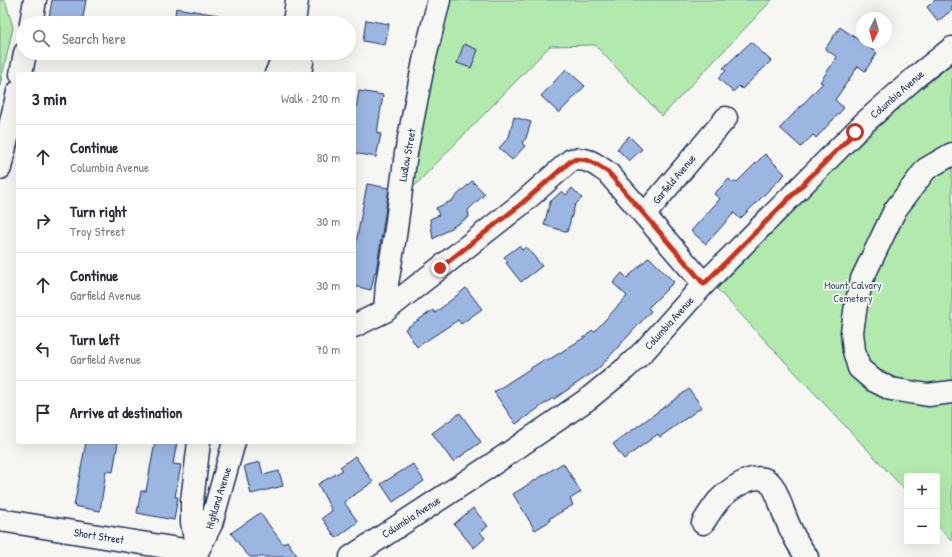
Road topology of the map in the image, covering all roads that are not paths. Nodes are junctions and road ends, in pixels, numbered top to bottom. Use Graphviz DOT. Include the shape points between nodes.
graph roads {
  1 [pos="35,0"];
  2 [pos="297,0"];
  3 [pos="439,0"];
  4 [pos="32,16"];
  5 [pos="295,16"];
  6 [pos="952,48"];
  7 [pos="24,60"];
  8 [pos="282,60"];
  9 [pos="301,60"];
  10 [pos="21,72"];
  11 [pos="277,72"];
  12 [pos="300,72"];
  13 [pos="16,100"];
  14 [pos="726,118"];
  15 [pos="952,154"];
  16 [pos="0,168"];
  17 [pos="645,214"];
  18 [pos="704,284"];
  19 [pos="386,311"];
  20 [pos="356,325"];
  21 [pos="952,392"];
  22 [pos="199,444"];
  23 [pos="233,444"];
  24 [pos="0,520"];
  25 [pos="703,522"];
  26 [pos="197,555"];
  27 [pos="351,557"];
  28 [pos="807,557"];
  1 -- 4 [label="street"];
  2 -- 5 [label="street"];
  3 -- 19 [label="street, Ludlow Street" via="406,153 387,284"];
  6 -- 18 [label="street, Columbia Avenue" via="864,123"];
  7 -- 10 [label="street"];
  8 -- 11 [label="street"];
  9 -- 12 [label="street"];
  13 -- 16 [label="street"];
  14 -- 17 [label="street, Garfield Avenue"];
  15 -- 21 [label="street" via="926,169 895,210 862,279 852,332 859,368 873,380 891,389 928,396"];
  17 -- 18 [label="street"];
  17 -- 19 [label="street, Garfield Avenue" via="599,165 579,158 572,160 520,205"];
  18 -- 27 [label="street, Columbia Avenue" via="645,350 588,399"];
  19 -- 20 [label="street, Garfield Avenue"];
  22 -- 26 [label="street, Highland Avenue" via="192,501"];
  23 -- 26 [label="street, Highland Avenue" via="211,524"];
  24 -- 26 [label="street, Short Street"];
  25 -- 28 [label="street" via="720,499 732,490 744,482 766,479 772,485 790,530"];
}
